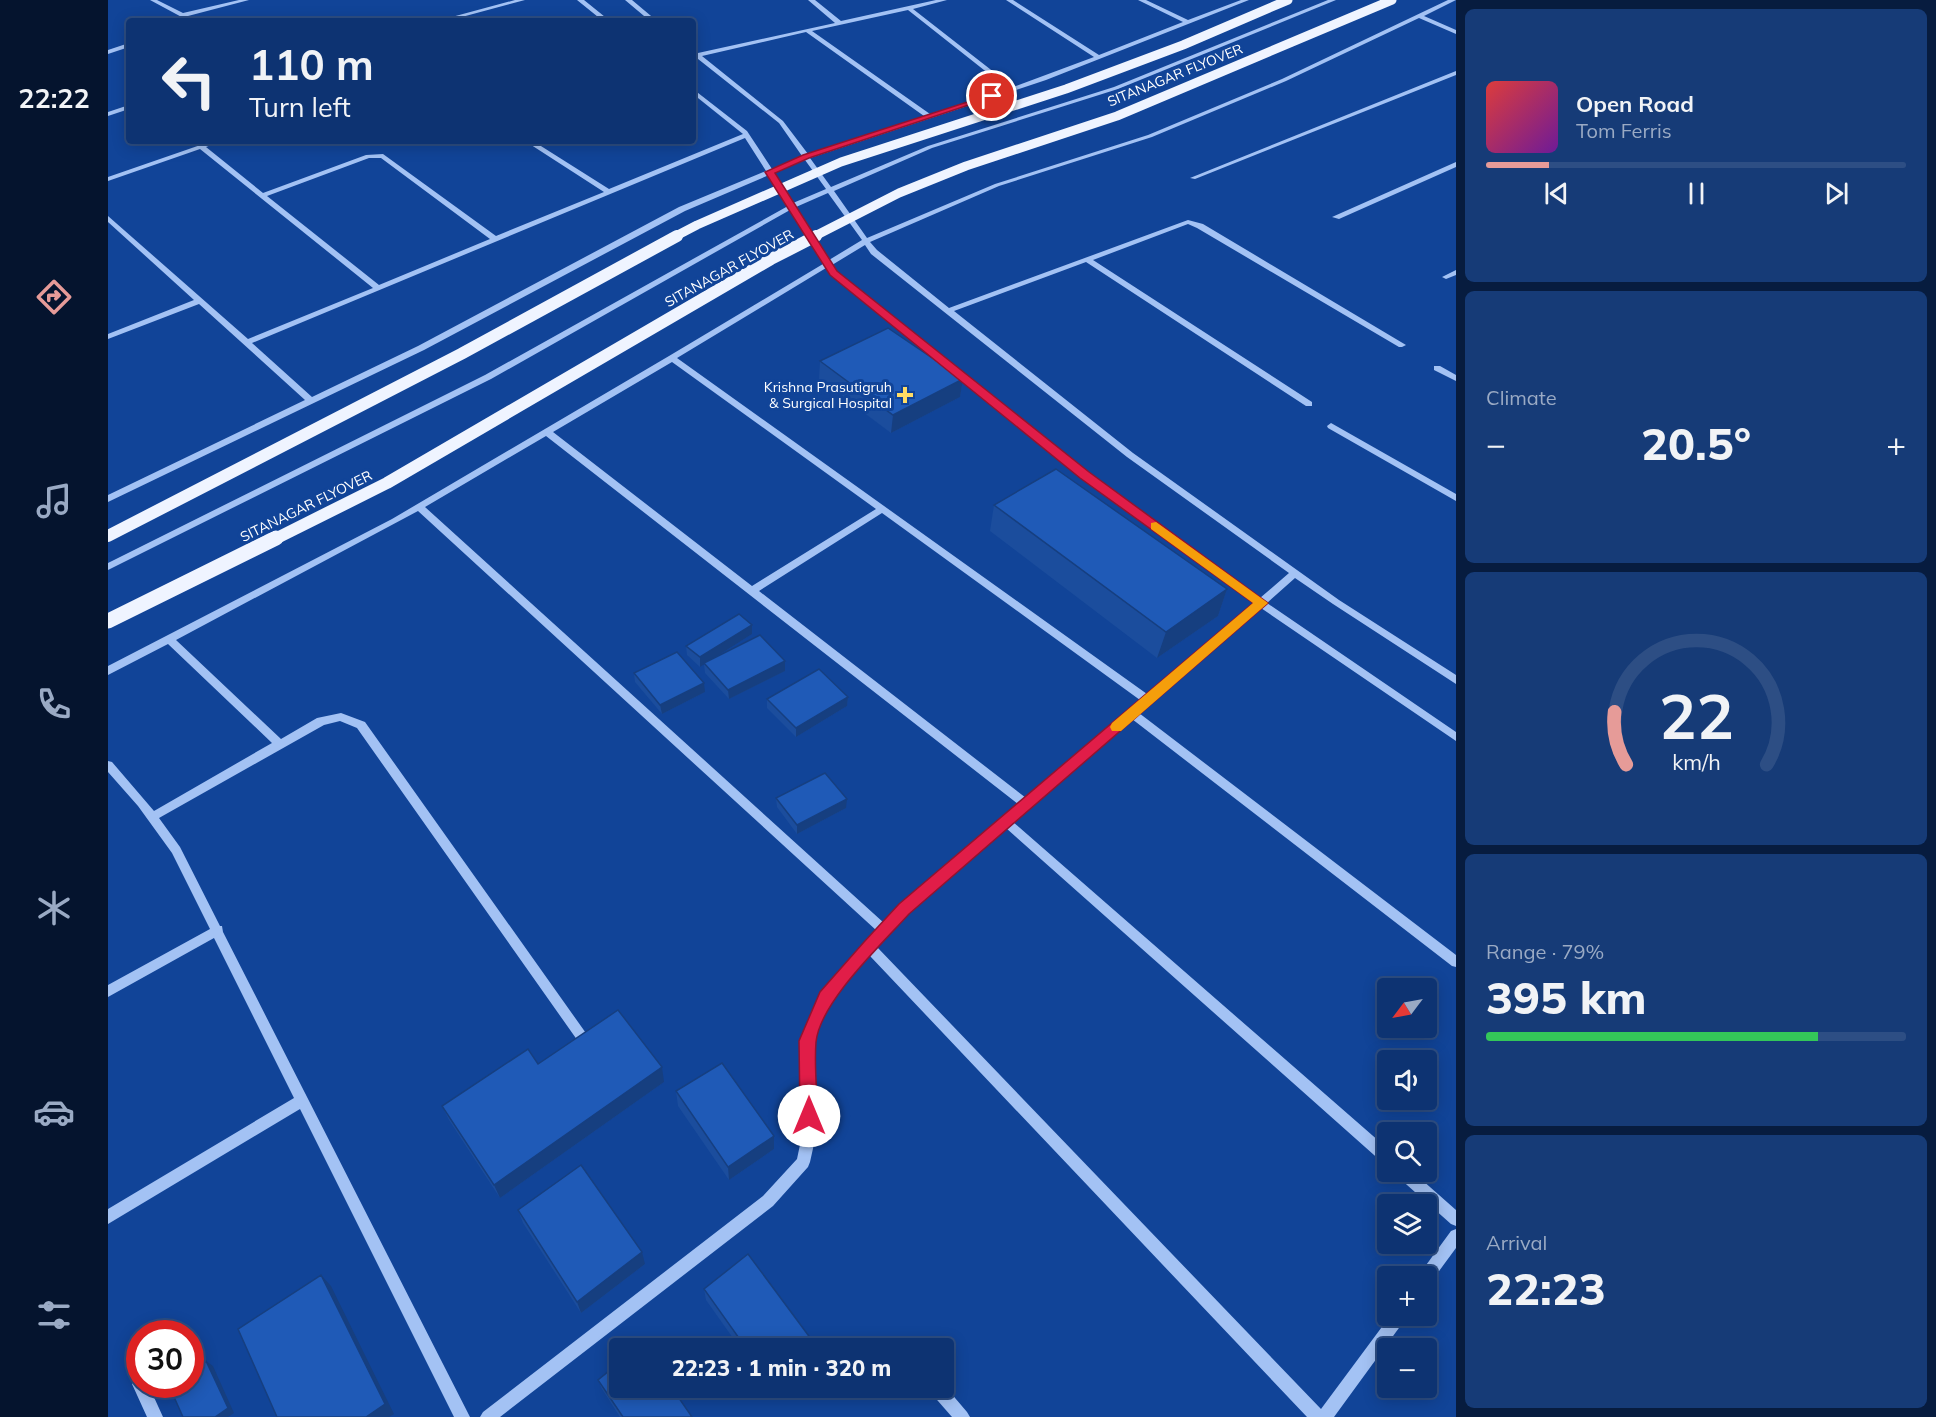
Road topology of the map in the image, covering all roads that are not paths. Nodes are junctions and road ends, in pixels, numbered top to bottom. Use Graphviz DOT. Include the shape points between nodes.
graph roads {
  1 [pos="153,0"];
  2 [pos="246,0"];
  3 [pos="522,0"];
  4 [pos="580,0"];
  5 [pos="628,0"];
  6 [pos="811,0"];
  7 [pos="944,0"];
  8 [pos="1009,0"];
  9 [pos="1142,0"];
  10 [pos="1246,0"];
  11 [pos="1288,0"];
  12 [pos="1334,0"];
  13 [pos="1392,0"];
  14 [pos="1453,0"];
  15 [pos="909,8"];
  16 [pos="183,15"];
  17 [pos="1419,16"];
  18 [pos="188,18"];
  19 [pos="452,18"];
  20 [pos="603,18"];
  21 [pos="650,18"];
  22 [pos="1189,23"];
  23 [pos="839,24"];
  24 [pos="808,30"];
  25 [pos="1456,32"];
  26 [pos="126,46"];
  27 [pos="108,52"];
  28 [pos="696,53"];
  29 [pos="696,54"];
  30 [pos="1099,58"];
  31 [pos="1456,73"];
  32 [pos="1013,90"];
  33 [pos="696,93"];
  34 [pos="126,108"];
  35 [pos="108,114"];
  36 [pos="929,117"];
  37 [pos="746,135"];
  38 [pos="210,144"];
  39 [pos="533,144"];
  40 [pos="201,147"];
  41 [pos="806,157"];
  42 [pos="1456,164"];
  43 [pos="770,172"];
  44 [pos="1193,178"];
  45 [pos="108,179"];
  46 [pos="831,189"];
  47 [pos="609,192"];
  48 [pos="262,196"];
  49 [pos="793,206"];
  50 [pos="1336,217"];
  51 [pos="108,218"];
  52 [pos="495,239"];
  53 [pos="866,241"];
  54 [pos="1086,259"];
  55 [pos="827,263"];
  56 [pos="1456,272"];
  57 [pos="1446,277"];
  58 [pos="378,288"];
  59 [pos="199,301"];
  60 [pos="948,311"];
  61 [pos="108,337"];
  62 [pos="246,343"];
  63 [pos="1402,345"];
  64 [pos="672,358"];
  65 [pos="1437,368"];
  66 [pos="1456,378"];
  67 [pos="311,402"];
  68 [pos="1309,404"];
  69 [pos="1331,426"];
  70 [pos="547,432"];
  71 [pos="1456,498"];
  72 [pos="108,499"];
  73 [pos="419,507"];
  74 [pos="882,509"];
  75 [pos="108,536"];
  76 [pos="108,567"];
  77 [pos="1295,573"];
  78 [pos="752,591"];
  79 [pos="1261,603"];
  80 [pos="108,621"];
  81 [pos="169,639"];
  82 [pos="108,671"];
  83 [pos="1456,680"];
  84 [pos="1148,700"];
  85 [pos="1132,714"];
  86 [pos="1456,737"];
  87 [pos="280,744"];
  88 [pos="108,765"];
  89 [pos="1026,804"];
  90 [pos="152,817"];
  91 [pos="1006,822"];
  92 [pos="218,930"];
  93 [pos="884,930"];
  94 [pos="869,947"];
  95 [pos="1456,962"];
  96 [pos="108,991"];
  97 [pos="584,1040"];
  98 [pos="302,1100"];
  99 [pos="1377,1148"];
  100 [pos="1414,1182"];
  101 [pos="108,1218"];
  102 [pos="1456,1219"];
  103 [pos="1456,1236"];
  104 [pos="1434,1266"];
  105 [pos="1392,1326"];
  106 [pos="146,1398"];
  107 [pos="945,1398"];
  108 [pos="154,1417"];
  109 [pos="462,1417"];
  110 [pos="488,1417"];
  111 [pos="962,1417"];
  112 [pos="1318,1417"];
  113 [pos="1325,1417"];
  1 -- 16 [label="street"];
  2 -- 16 [label="street"];
  3 -- 19 [label="street"];
  4 -- 20 [label="street"];
  5 -- 21 [label="street"];
  6 -- 23 [label="street"];
  7 -- 15 [label="street"];
  8 -- 30 [label="street"];
  9 -- 22 [label="street"];
  10 -- 22 [label="street"];
  11 -- 75 [label="main road, SITANAGAR FLYOVER, bridge" via="1066,89 841,162 707,221 461,354"];
  12 -- 46 [label="street" via="1116,88 930,147"];
  13 -- 80 [label="main road, SITANAGAR FLYOVER, bridge" via="1117,116 966,166 899,193 771,260 387,483"];
  14 -- 17 [label="street"];
  15 -- 23 [label="street"];
  15 -- 32 [label="street"];
  16 -- 18 [label="street"];
  17 -- 25 [label="street"];
  17 -- 53 [label="street" via="1284,80 1150,135 997,185"];
  22 -- 30 [label="street"];
  23 -- 24 [label="street"];
  24 -- 28 [label="street"];
  24 -- 36 [label="street"];
  26 -- 27 [label="street"];
  29 -- 41 [label="street" via="782,122"];
  30 -- 32 [label="street"];
  31 -- 44 [label="street"];
  32 -- 36 [label="street"];
  33 -- 37 [label="street"];
  34 -- 35 [label="street"];
  36 -- 41 [label="street"];
  37 -- 43 [label="street"];
  37 -- 47 [label="street"];
  38 -- 40 [label="street"];
  39 -- 47 [label="street"];
  40 -- 45 [label="street"];
  40 -- 48 [label="street"];
  41 -- 43 [label="street"];
  41 -- 46 [label="street"];
  42 -- 50 [label="street"];
  43 -- 49 [label="street"];
  43 -- 67 [label="street" via="682,209"];
  46 -- 49 [label="street"];
  46 -- 53 [label="street"];
  47 -- 52 [label="street"];
  48 -- 52 [label="street" via="368,156 383,156"];
  48 -- 58 [label="street"];
  49 -- 55 [label="street"];
  49 -- 76 [label="street" via="488,377"];
  51 -- 59 [label="street"];
  52 -- 58 [label="street"];
  53 -- 55 [label="street"];
  53 -- 60 [label="street" via="874,252"];
  54 -- 60 [label="street"];
  54 -- 63 [label="street" via="1180,224 1194,224"];
  54 -- 68 [label="street"];
  55 -- 64 [label="street"];
  55 -- 79 [label="street" via="833,273 1084,475"];
  56 -- 57 [label="street"];
  58 -- 62 [label="street"];
  59 -- 61 [label="street"];
  59 -- 62 [label="street"];
  60 -- 77 [label="street" via="1130,455"];
  62 -- 67 [label="street"];
  64 -- 70 [label="street"];
  64 -- 74 [label="street"];
  65 -- 66 [label="street"];
  67 -- 72 [label="street"];
  69 -- 71 [label="street"];
  70 -- 73 [label="street"];
  70 -- 78 [label="street"];
  73 -- 81 [label="street"];
  73 -- 93 [label="street"];
  74 -- 78 [label="street"];
  74 -- 84 [label="street"];
  77 -- 79 [label="street"];
  77 -- 83 [label="street"];
  78 -- 89 [label="street"];
  79 -- 84 [label="street"];
  79 -- 86 [label="street"];
  81 -- 82 [label="street"];
  81 -- 87 [label="street"];
  84 -- 85 [label="street"];
  85 -- 89 [label="street"];
  85 -- 95 [label="street"];
  87 -- 90 [label="street"];
  87 -- 97 [label="street" via="321,721 341,717 361,725"];
  88 -- 90 [label="street"];
  89 -- 91 [label="street"];
  90 -- 92 [label="street" via="176,850"];
  91 -- 93 [label="street"];
  91 -- 99 [label="street"];
  92 -- 96 [label="street"];
  92 -- 98 [label="street"];
  93 -- 94 [label="street"];
  94 -- 110 [label="street" via="825,997 807,1041 809,1135 803,1162 768,1201"];
  94 -- 112 [label="street"];
  98 -- 101 [label="street"];
  98 -- 109 [label="street"];
  100 -- 102 [label="street"];
  103 -- 104 [label="street"];
  105 -- 113 [label="street"];
  106 -- 108 [label="street"];
  107 -- 111 [label="street"];
}
